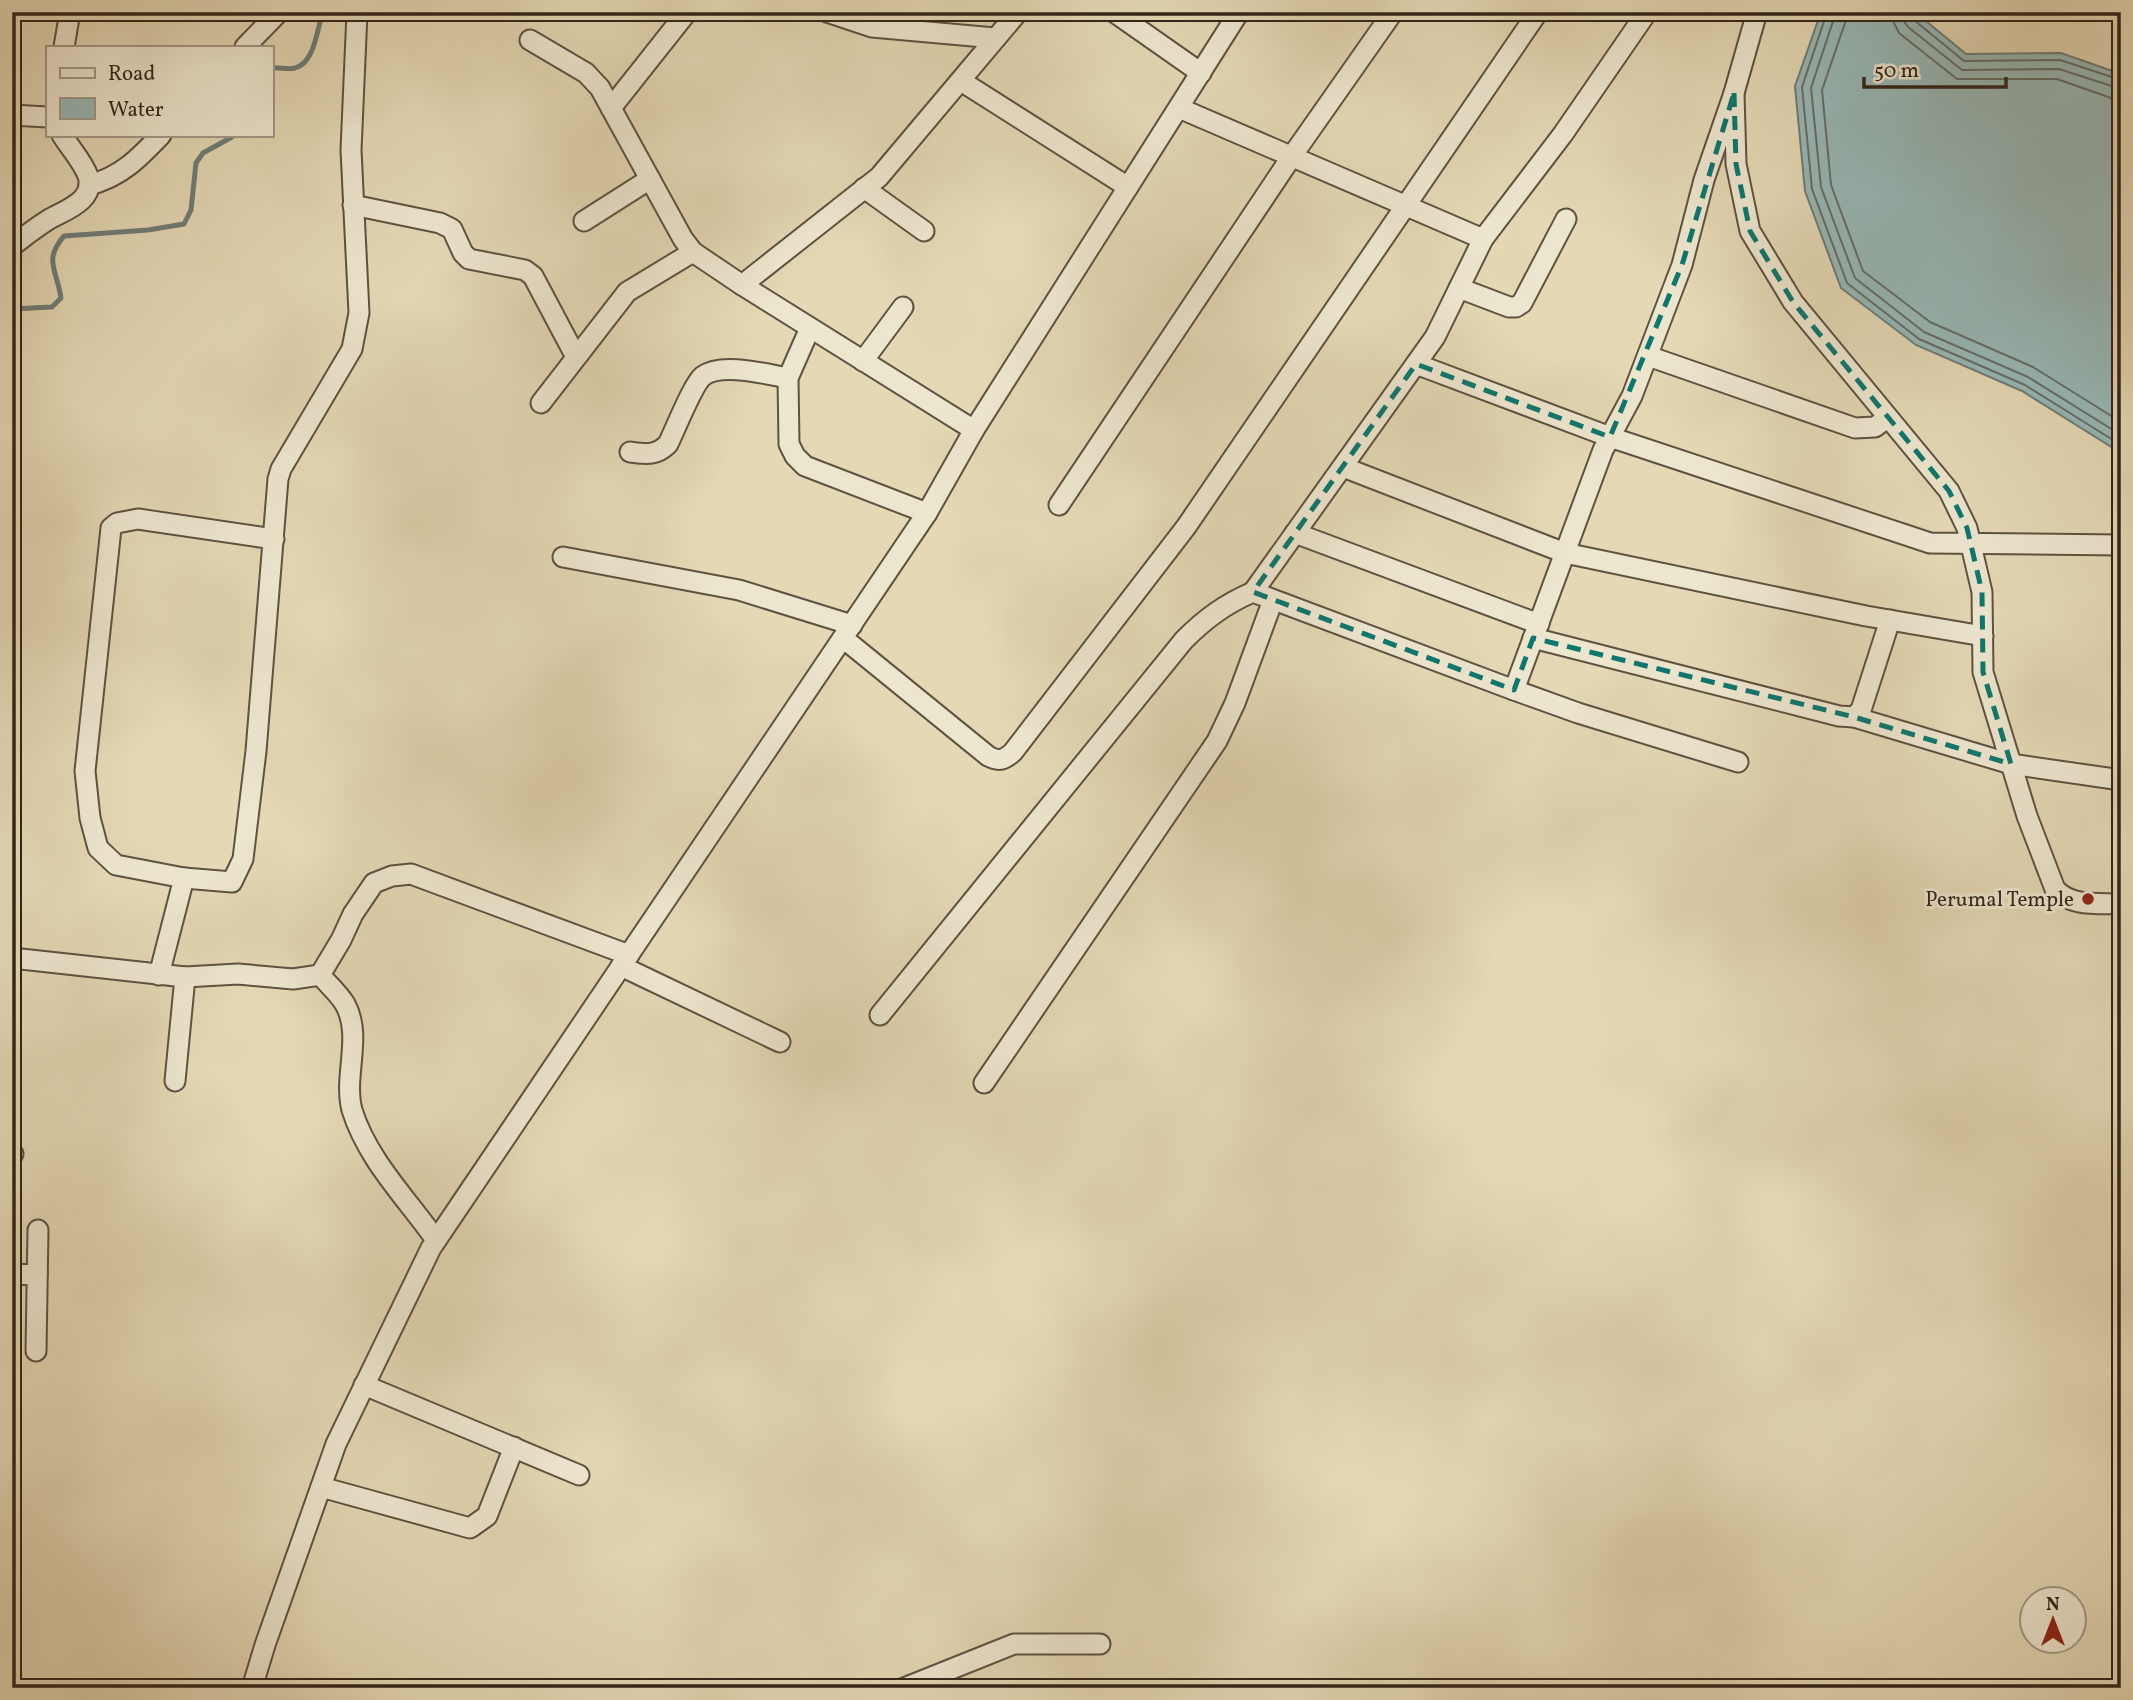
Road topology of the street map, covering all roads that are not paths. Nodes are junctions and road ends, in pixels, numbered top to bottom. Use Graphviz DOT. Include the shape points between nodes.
graph roads {
  1 [pos="70,12"];
  2 [pos="279,12"];
  3 [pos="687,12"];
  4 [pos="827,12"];
  5 [pos="927,12"];
  6 [pos="1018,12"];
  7 [pos="1114,12"];
  8 [pos="1239,12"];
  9 [pos="1393,12"];
  10 [pos="1538,12"];
  11 [pos="1647,12"];
  12 [pos="1757,12"];
  13 [pos="357,13"];
  14 [pos="929,33"];
  15 [pos="995,38"];
  16 [pos="530,40"];
  17 [pos="64,46"];
  18 [pos="247,46"];
  19 [pos="1201,73"];
  20 [pos="961,81"];
  21 [pos="1734,93"];
  22 [pos="611,107"];
  23 [pos="1179,107"];
  24 [pos="12,115"];
  25 [pos="46,117"];
  26 [pos="63,136"];
  27 [pos="160,136"];
  28 [pos="1292,156"];
  29 [pos="650,179"];
  30 [pos="89,185"];
  31 [pos="1128,187"];
  32 [pos="864,188"];
  33 [pos="353,205"];
  34 [pos="1405,205"];
  35 [pos="1566,219"];
  36 [pos="584,220"];
  37 [pos="924,231"];
  38 [pos="1483,239"];
  39 [pos="12,246"];
  40 [pos="693,252"];
  41 [pos="742,285"];
  42 [pos="1459,288"];
  43 [pos="903,307"];
  44 [pos="810,328"];
  45 [pos="1647,356"];
  46 [pos="576,358"];
  47 [pos="863,361"];
  48 [pos="1416,364"];
  49 [pos="788,378"];
  50 [pos="541,403"];
  51 [pos="1887,418"];
  52 [pos="974,430"];
  53 [pos="1610,437"];
  54 [pos="631,452"];
  55 [pos="1343,467"];
  56 [pos="1059,505"];
  57 [pos="927,513"];
  58 [pos="1295,533"];
  59 [pos="275,539"];
  60 [pos="1970,543"];
  61 [pos="2121,545"];
  62 [pos="1565,553"];
  63 [pos="563,557"];
  64 [pos="1253,592"];
  65 [pos="1273,600"];
  66 [pos="1890,620"];
  67 [pos="848,631"];
  68 [pos="1536,631"];
  69 [pos="1983,636"];
  70 [pos="1514,690"];
  71 [pos="1854,717"];
  72 [pos="1738,762"];
  73 [pos="2011,764"];
  74 [pos="2121,780"];
  75 [pos="184,878"];
  76 [pos="2121,904"];
  77 [pos="12,958"];
  78 [pos="625,960"];
  79 [pos="159,975"];
  80 [pos="320,975"];
  81 [pos="185,977"];
  82 [pos="880,1015"];
  83 [pos="780,1042"];
  84 [pos="175,1081"];
  85 [pos="984,1083"];
  86 [pos="38,1230"];
  87 [pos="436,1240"];
  88 [pos="12,1274"];
  89 [pos="37,1275"];
  90 [pos="36,1350"];
  91 [pos="365,1385"];
  92 [pos="514,1447"];
  93 [pos="579,1475"];
  94 [pos="321,1488"];
  95 [pos="1100,1644"];
  96 [pos="252,1688"];
  97 [pos="904,1688"];
  1 -- 17 [label="street"];
  2 -- 18 [label="street"];
  3 -- 22 [label="street"];
  4 -- 14 [label="street" via="872,27"];
  5 -- 14 [label="street"];
  6 -- 15 [label="street"];
  7 -- 19 [label="street"];
  8 -- 19 [label="street"];
  9 -- 28 [label="street"];
  10 -- 34 [label="street"];
  11 -- 38 [label="street"];
  12 -- 21 [label="street"];
  13 -- 33 [label="street"];
  14 -- 15 [label="street"];
  15 -- 20 [label="street"];
  16 -- 22 [label="street" via="586,73"];
  19 -- 23 [label="street"];
  20 -- 31 [label="street"];
  20 -- 32 [label="street"];
  21 -- 45 [label="street" via="1704,180 1682,265"];
  21 -- 51 [label="street" via="1736,164 1751,231 1793,302"];
  22 -- 29 [label="street"];
  23 -- 28 [label="street"];
  23 -- 31 [label="street"];
  24 -- 25 [label="street"];
  26 -- 30 [label="street"];
  27 -- 30 [label="street" via="132,165"];
  28 -- 34 [label="street"];
  28 -- 56 [label="street"];
  29 -- 36 [label="street"];
  29 -- 40 [label="street"];
  30 -- 39 [label="street" via="78,204"];
  31 -- 52 [label="street"];
  32 -- 37 [label="street"];
  32 -- 41 [label="street"];
  33 -- 46 [label="street" via="440,223 452,229 469,258 533,276"];
  33 -- 59 [label="street" via="359,313 356,339 281,469"];
  34 -- 38 [label="street"];
  34 -- 67 [label="street" via="1186,527 1006,759 988,756"];
  35 -- 42 [label="street" via="1516,307"];
  38 -- 42 [label="street"];
  40 -- 41 [label="street"];
  40 -- 46 [label="street" via="627,292"];
  41 -- 44 [label="street"];
  42 -- 48 [label="street" via="1436,337"];
  43 -- 47 [label="street"];
  44 -- 47 [label="street"];
  44 -- 49 [label="street"];
  45 -- 51 [label="street" via="1855,428 1875,427"];
  45 -- 53 [label="street"];
  46 -- 50 [label="street"];
  47 -- 52 [label="street"];
  48 -- 53 [label="street"];
  48 -- 55 [label="street"];
  49 -- 54 [label="street" via="713,370 700,378 668,444 650,454"];
  49 -- 57 [label="street" via="789,443 805,466"];
  51 -- 60 [label="street" via="1949,491"];
  52 -- 57 [label="street"];
  53 -- 60 [label="street" via="1930,543"];
  53 -- 62 [label="street"];
  55 -- 58 [label="street"];
  55 -- 62 [label="street"];
  57 -- 67 [label="street"];
  58 -- 64 [label="street"];
  58 -- 68 [label="street"];
  59 -- 75 [label="street" via="243,859 232,882"];
  59 -- 75 [label="street" via="138,519 111,528 85,771 90,818 98,848 116,865"];
  60 -- 61 [label="street"];
  60 -- 69 [label="street" via="1982,592"];
  62 -- 66 [label="street"];
  62 -- 68 [label="street"];
  63 -- 67 [label="street" via="739,590"];
  64 -- 65 [label="street"];
  64 -- 82 [label="street" via="1205,619 1184,640"];
  65 -- 70 [label="street"];
  65 -- 85 [label="street" via="1217,741"];
  66 -- 69 [label="street"];
  66 -- 71 [label="street" via="1861,710"];
  67 -- 78 [label="street"];
  68 -- 70 [label="street"];
  68 -- 71 [label="street"];
  69 -- 73 [label="street" via="1983,671"];
  70 -- 72 [label="street"];
  71 -- 73 [label="street"];
  73 -- 74 [label="street"];
  73 -- 76 [label="street" via="2055,889 2063,898 2075,901"];
  75 -- 79 [label="street"];
  77 -- 79 [label="street"];
  78 -- 80 [label="street" via="411,874 374,883"];
  78 -- 83 [label="street"];
  78 -- 87 [label="street"];
  79 -- 81 [label="street"];
  80 -- 81 [label="street" via="293,979 238,974"];
  80 -- 87 [label="street" via="345,1004 353,1029 352,1108 366,1141"];
  81 -- 84 [label="street"];
  86 -- 89 [label="street"];
  87 -- 91 [label="street"];
  88 -- 89 [label="street"];
  89 -- 90 [label="street"];
  91 -- 92 [label="street"];
  91 -- 94 [label="street"];
  92 -- 93 [label="street"];
  92 -- 94 [label="street" via="487,1516 470,1528"];
  94 -- 96 [label="street"];
  95 -- 97 [label="street" via="1014,1644"];
}
